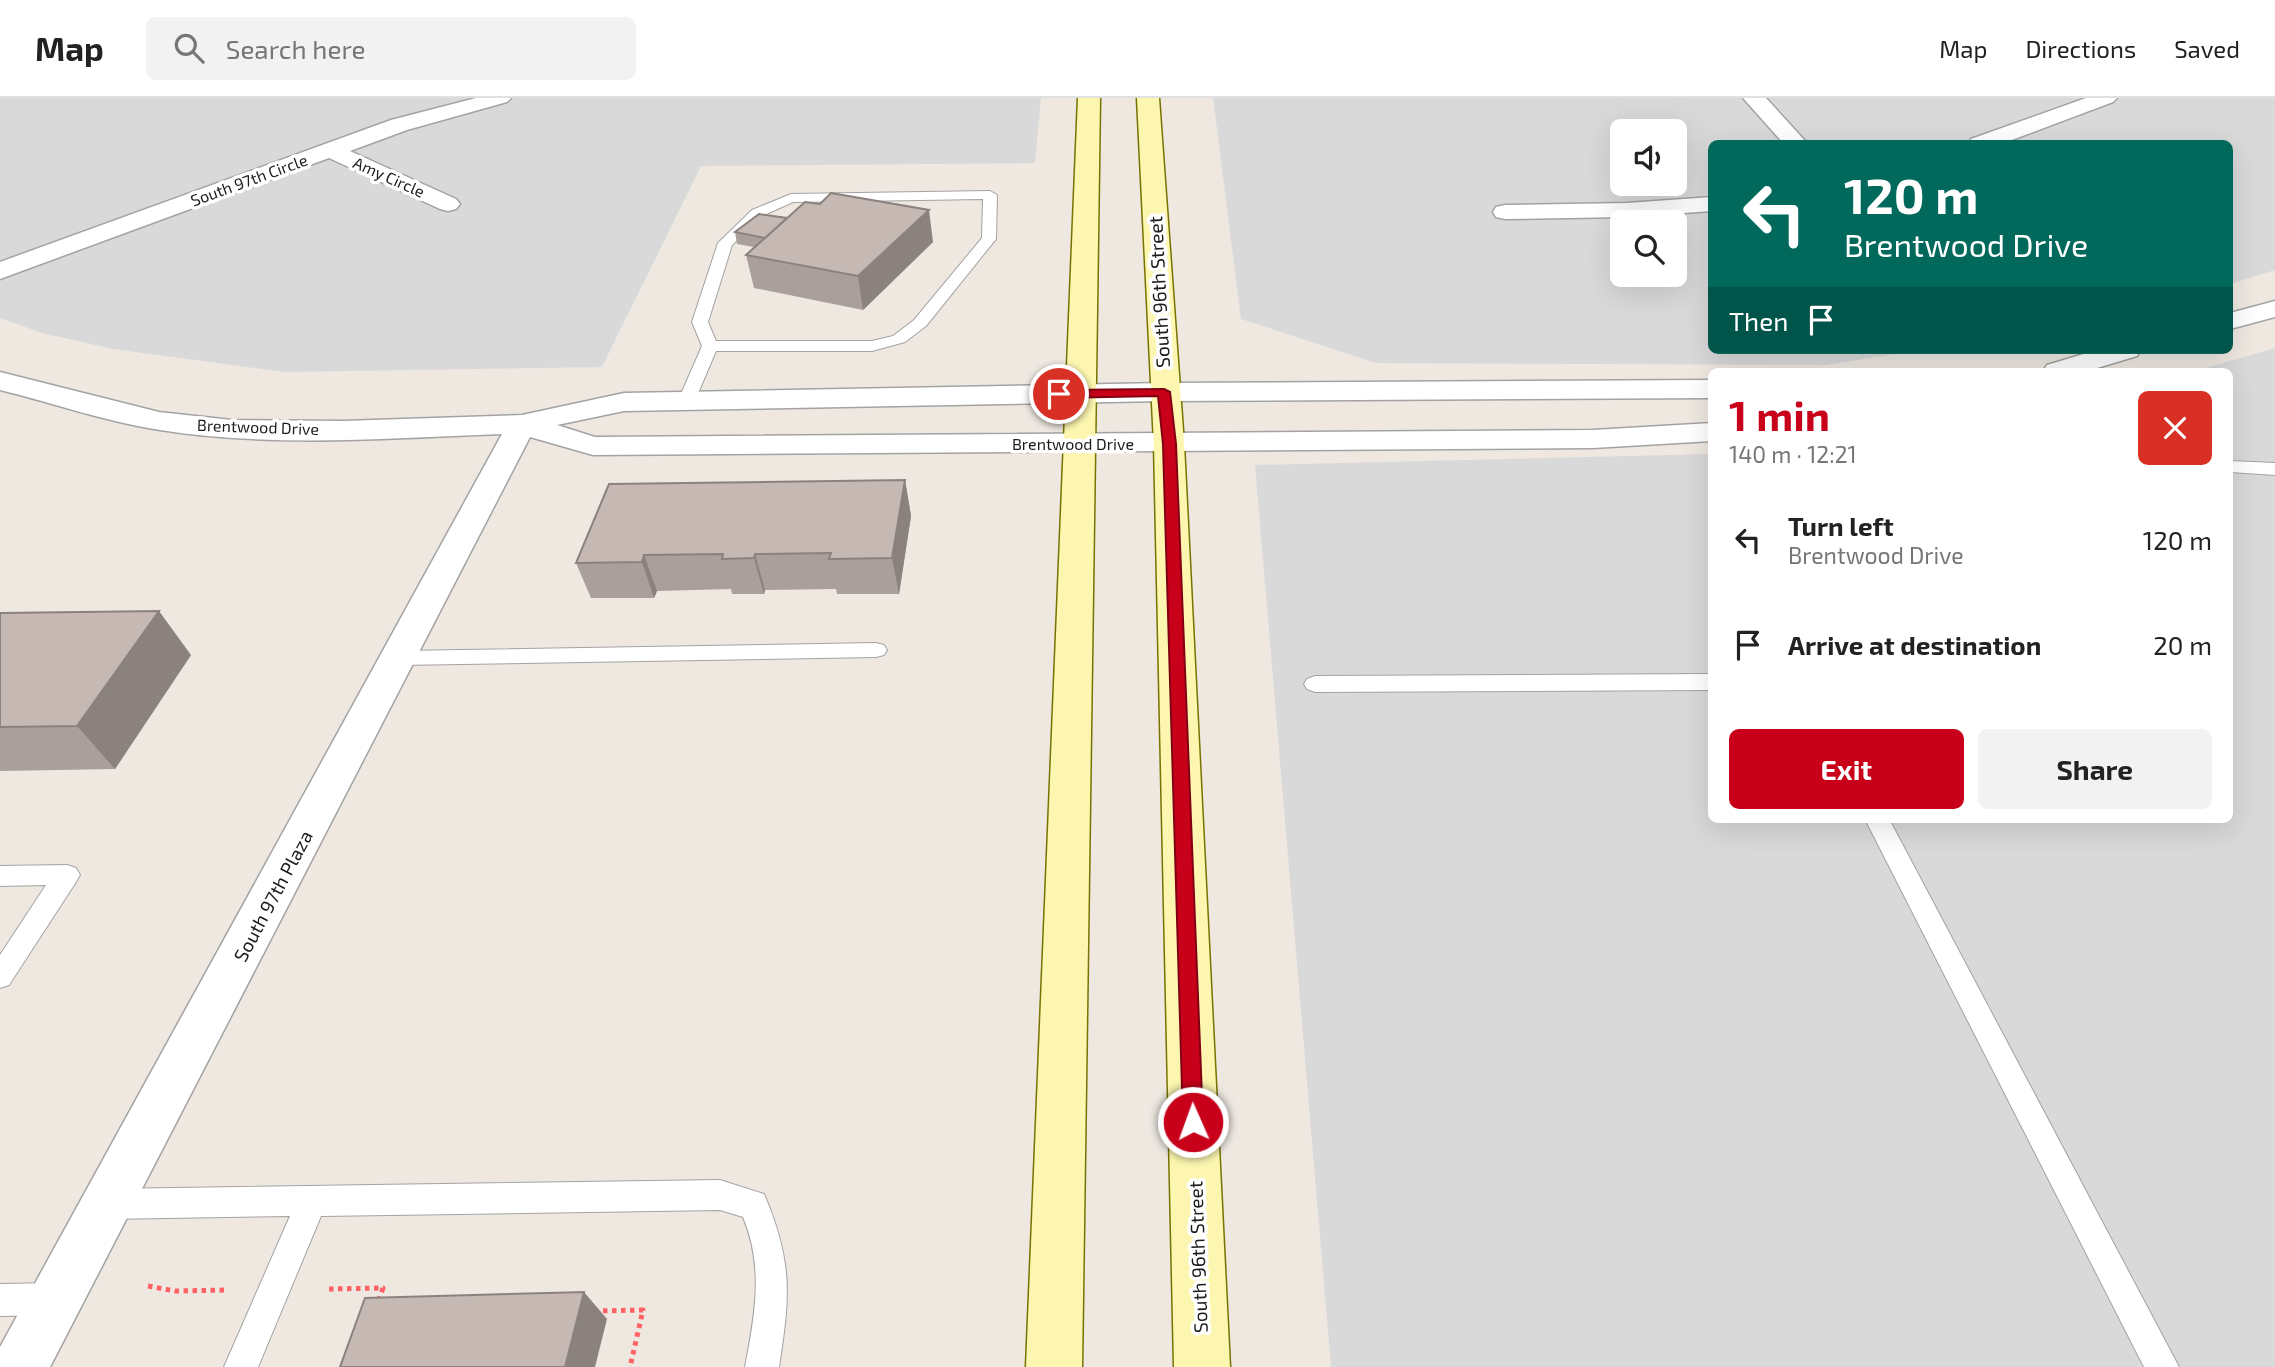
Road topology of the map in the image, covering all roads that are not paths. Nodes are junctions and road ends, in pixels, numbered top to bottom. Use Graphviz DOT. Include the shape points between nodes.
graph roads {
  1 [pos="500,98"];
  2 [pos="1089,98"];
  3 [pos="1148,98"];
  4 [pos="1755,98"];
  5 [pos="2105,98"];
  6 [pos="1793,140"];
  7 [pos="1990,140"];
  8 [pos="330,150"];
  9 [pos="448,204"];
  10 [pos="1708,204"];
  11 [pos="1506,212"];
  12 [pos="0,271"];
  13 [pos="2275,309"];
  14 [pos="2233,320"];
  15 [pos="710,346"];
  16 [pos="2114,354"];
  17 [pos="2067,368"];
  18 [pos="0,381"];
  19 [pos="1708,389"];
  20 [pos="1164,392"];
  21 [pos="1082,394"];
  22 [pos="687,401"];
  23 [pos="522,424"];
  24 [pos="1708,432"];
  25 [pos="1081,444"];
  26 [pos="1169,444"];
  27 [pos="2233,467"];
  28 [pos="2275,469"];
  29 [pos="876,650"];
  30 [pos="399,658"];
  31 [pos="1708,682"];
  32 [pos="1315,684"];
  33 [pos="1879,823"];
  34 [pos="0,876"];
  35 [pos="0,977"];
  36 [pos="312,1202"];
  37 [pos="107,1204"];
  38 [pos="57,1299"];
  39 [pos="0,1300"];
  40 [pos="20,1367"];
  41 [pos="241,1367"];
  42 [pos="762,1367"];
  43 [pos="1054,1367"];
  44 [pos="1202,1367"];
  45 [pos="2162,1367"];
  1 -- 8 [label="street, South 97th Circle" via="399,125"];
  2 -- 21 [label="main road"];
  3 -- 20 [label="main road, South 96th Street"];
  4 -- 6 [label="street"];
  5 -- 7 [label="street"];
  8 -- 9 [label="street, Amy Circle"];
  8 -- 12 [label="street, South 97th Circle"];
  10 -- 11 [label="street"];
  13 -- 14 [label="street"];
  15 -- 15 [label="lane" via="872,346 899,339 920,323 989,239 990,195 791,198 757,213 725,243 700,323"];
  15 -- 22 [label="lane"];
  16 -- 17 [label="street"];
  18 -- 23 [label="street, Brentwood Drive" via="159,421 232,429"];
  19 -- 20 [label="street, Brentwood Drive"];
  20 -- 21 [label="street, Brentwood Drive"];
  20 -- 26 [label="main road, South 96th Street"];
  21 -- 22 [label="street, Brentwood Drive"];
  21 -- 25 [label="main road"];
  22 -- 23 [label="street, Brentwood Drive" via="624,402"];
  23 -- 25 [label="street, Brentwood Drive" via="593,446"];
  23 -- 30 [label="street, South 97th Plaza"];
  24 -- 26 [label="street, Brentwood Drive" via="1593,439"];
  25 -- 26 [label="street, Brentwood Drive"];
  25 -- 43 [label="main road"];
  26 -- 44 [label="main road, South 96th Street"];
  27 -- 28 [label="lane"];
  29 -- 30 [label="lane"];
  30 -- 37 [label="street, South 97th Plaza"];
  31 -- 32 [label="lane"];
  33 -- 45 [label="lane"];
  34 -- 35 [label="lane" via="67,875"];
  36 -- 37 [label="lane"];
  36 -- 41 [label="lane"];
  36 -- 42 [label="lane" via="720,1195 753,1205 771,1252 775,1290"];
  37 -- 38 [label="street, South 97th Plaza"];
  38 -- 39 [label="lane"];
  38 -- 40 [label="street, South 97th Plaza"];
}
